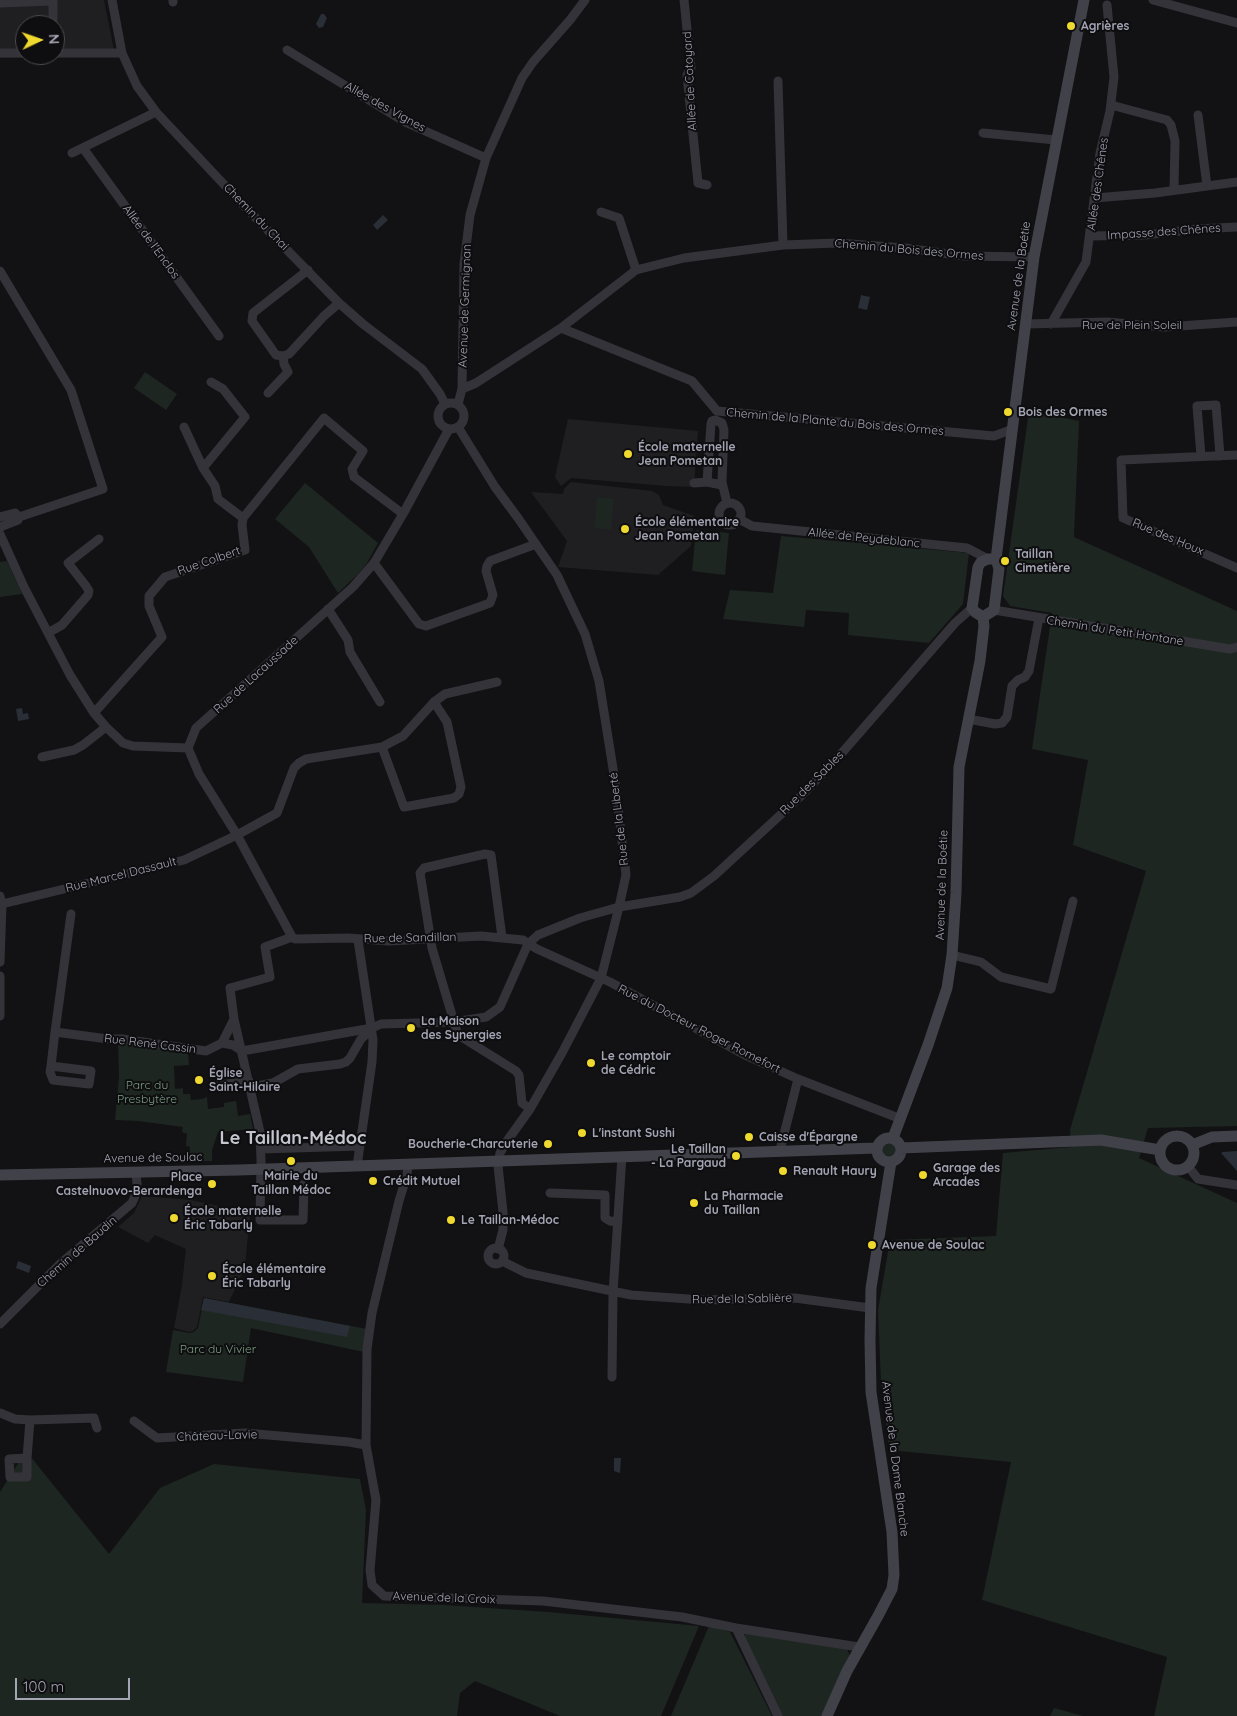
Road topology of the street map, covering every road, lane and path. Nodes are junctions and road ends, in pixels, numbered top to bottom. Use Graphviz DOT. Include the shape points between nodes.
graph roads {
  1 [pos="112,0"];
  2 [pos="585,0"];
  3 [pos="684,0"];
  4 [pos="1084,0"];
  5 [pos="1153,0"];
  6 [pos="53,1"];
  7 [pos="0,2"];
  8 [pos="1107,5"];
  9 [pos="54,15"];
  10 [pos="1237,23"];
  11 [pos="287,50"];
  12 [pos="15,52"];
  13 [pos="65,52"];
  14 [pos="0,53"];
  15 [pos="122,53"];
  16 [pos="778,81"];
  17 [pos="1111,106"];
  18 [pos="156,112"];
  19 [pos="1198,115"];
  20 [pos="983,133"];
  21 [pos="1056,140"];
  22 [pos="83,148"];
  23 [pos="72,152"];
  24 [pos="486,158"];
  25 [pos="1237,182"];
  26 [pos="707,185"];
  27 [pos="1207,186"];
  28 [pos="1174,190"];
  29 [pos="1094,198"];
  30 [pos="601,212"];
  31 [pos="1237,227"];
  32 [pos="1090,236"];
  33 [pos="783,245"];
  34 [pos="1034,257"];
  35 [pos="308,270"];
  36 [pos="636,270"];
  37 [pos="0,271"];
  38 [pos="339,303"];
  39 [pos="1237,322"];
  40 [pos="1026,324"];
  41 [pos="1051,324"];
  42 [pos="561,328"];
  43 [pos="219,336"];
  44 [pos="284,356"];
  45 [pos="211,382"];
  46 [pos="462,389"];
  47 [pos="268,392"];
  48 [pos="445,404"];
  49 [pos="458,404"];
  50 [pos="184,427"];
  51 [pos="454,428"];
  52 [pos="1013,429"];
  53 [pos="1237,455"];
  54 [pos="1201,456"];
  55 [pos="1220,456"];
  56 [pos="203,468"];
  57 [pos="708,482"];
  58 [pos="694,483"];
  59 [pos="722,485"];
  60 [pos="727,503"];
  61 [pos="403,514"];
  62 [pos="19,516"];
  63 [pos="0,517"];
  64 [pos="243,518"];
  65 [pos="739,519"];
  66 [pos="0,527"];
  67 [pos="0,534"];
  68 [pos="99,539"];
  69 [pos="536,544"];
  70 [pos="992,559"];
  71 [pos="374,563"];
  72 [pos="1237,568"];
  73 [pos="972,608"];
  74 [pos="328,609"];
  75 [pos="994,610"];
  76 [pos="1038,618"];
  77 [pos="984,622"];
  78 [pos="48,633"];
  79 [pos="1237,647"];
  80 [pos="496,682"];
  81 [pos="380,702"];
  82 [pos="434,702"];
  83 [pos="94,713"];
  84 [pos="968,719"];
  85 [pos="106,727"];
  86 [pos="382,747"];
  87 [pos="188,748"];
  88 [pos="42,757"];
  89 [pos="237,835"];
  90 [pos="1,900"];
  91 [pos="1073,901"];
  92 [pos="619,907"];
  93 [pos="71,914"];
  94 [pos="292,936"];
  95 [pos="502,937"];
  96 [pos="430,939"];
  97 [pos="358,940"];
  98 [pos="528,944"];
  99 [pos="952,954"];
  100 [pos="0,962"];
  101 [pos="0,976"];
  102 [pos="601,978"];
  103 [pos="0,1016"];
  104 [pos="234,1019"];
  105 [pos="454,1022"];
  106 [pos="372,1028"];
  107 [pos="55,1032"];
  108 [pos="222,1043"];
  109 [pos="242,1051"];
  110 [pos="51,1066"];
  111 [pos="798,1079"];
  112 [pos="250,1084"];
  113 [pos="212,1086"];
  114 [pos="530,1109"];
  115 [pos="901,1119"];
  116 [pos="1237,1136"];
  117 [pos="893,1138"];
  118 [pos="1192,1145"];
  119 [pos="360,1146"];
  120 [pos="877,1148"];
  121 [pos="901,1148"];
  122 [pos="261,1149"];
  123 [pos="780,1150"];
  124 [pos="1160,1150"];
  125 [pos="622,1156"];
  126 [pos="499,1160"];
  127 [pos="891,1162"];
  128 [pos="408,1164"];
  129 [pos="357,1166"];
  130 [pos="1188,1166"];
  131 [pos="261,1169"];
  132 [pos="136,1173"];
  133 [pos="0,1175"];
  134 [pos="304,1184"];
  135 [pos="1237,1185"];
  136 [pos="550,1193"];
  137 [pos="618,1222"];
  138 [pos="502,1262"];
  139 [pos="613,1293"];
  140 [pos="870,1308"];
  141 [pos="0,1324"];
  142 [pos="612,1377"];
  143 [pos="0,1413"];
  144 [pos="30,1420"];
  145 [pos="134,1421"];
  146 [pos="97,1428"];
  147 [pos="366,1445"];
  148 [pos="27,1458"];
  149 [pos="736,1628"];
  150 [pos="859,1646"];
  151 [pos="778,1716"];
  152 [pos="827,1716"];
  1 -- 15 [label="street, Chemin du Chai"];
  2 -- 24 [label="street, Avenue de Germignan" via="522,78"];
  3 -- 26 [label="street, Allée de Cotoyard" via="691,68 687,75 698,183"];
  4 -- 21 [label="main road, Avenue de la Boétie"];
  5 -- 10 [label="street"];
  6 -- 7 [label="street"];
  6 -- 9 [label="street"];
  8 -- 17 [label="street, Allée des Chênes" via="1114,77"];
  11 -- 24 [label="street, Allée des Vignes" via="405,122"];
  12 -- 14 [label="street"];
  13 -- 15 [label="street"];
  15 -- 18 [label="street, Chemin du Chai" via="137,86"];
  16 -- 33 [label="street"];
  17 -- 28 [label="street" via="1167,120 1171,124 1175,142"];
  17 -- 29 [label="street, Allée des Chênes"];
  18 -- 22 [label="street"];
  18 -- 35 [label="street, Chemin du Chai"];
  19 -- 27 [label="street"];
  20 -- 21 [label="street"];
  21 -- 34 [label="main road, Avenue de la Boétie"];
  22 -- 23 [label="street"];
  22 -- 43 [label="street, Allée de l'Enclos"];
  24 -- 46 [label="street, Avenue de Germignan" via="470,215 464,264"];
  25 -- 27 [label="street"];
  27 -- 28 [label="street"];
  28 -- 29 [label="street"];
  29 -- 32 [label="street, Allée des Chênes"];
  30 -- 36 [label="street" via="619,218"];
  31 -- 32 [label="street, Impasse des Chênes"];
  32 -- 41 [label="street, Allée des Chênes" via="1086,262"];
  33 -- 34 [label="street, Chemin du Bois des Ormes" via="837,243 964,256"];
  33 -- 36 [label="street, Chemin du Bois des Ormes" via="684,258"];
  34 -- 40 [label="main road, Avenue de la Boétie"];
  35 -- 38 [label="street, Chemin du Chai"];
  35 -- 44 [label="street" via="255,310 252,317 276,355"];
  36 -- 42 [label="street, Chemin du Bois des Ormes"];
  37 -- 62 [label="street" via="71,390 103,489"];
  38 -- 44 [label="street"];
  38 -- 48 [label="street, Chemin du Chai" via="422,369"];
  39 -- 41 [label="street, Rue de Plein Soleil" via="1165,327 1107,322"];
  40 -- 41 [label="street, Rue de Plein Soleil"];
  40 -- 52 [label="main road, Avenue de la Boétie"];
  42 -- 46 [label="street, Chemin du Bois des Ormes" via="476,384"];
  42 -- 52 [label="street, Chemin de la Plante du Bois des Ormes" via="692,381 717,411 994,436"];
  44 -- 47 [label="street" via="288,372"];
  45 -- 56 [label="street" via="223,389 245,417"];
  46 -- 49 [label="street, Avenue de Germignan"];
  48 -- 49 [label="street"];
  48 -- 51 [label="street" via="438,418 443,426"];
  49 -- 51 [label="street" via="464,411 464,417 462,424"];
  50 -- 56 [label="street"];
  51 -- 61 [label="street, Rue de Lacaussade"];
  51 -- 69 [label="street, Rue de la Liberté"];
  52 -- 70 [label="main road, Avenue de la Boétie"];
  53 -- 55 [label="street"];
  54 -- 55 [label="street"];
  54 -- 55 [label="street" via="1198,406 1216,405"];
  54 -- 72 [label="street, Rue des Houx" via="1121,460 1123,518"];
  56 -- 64 [label="street" via="218,499"];
  57 -- 58 [label="street"];
  57 -- 59 [label="street"];
  57 -- 59 [label="street, Allée de Peydeblanc" via="711,424 719,420 724,430"];
  59 -- 60 [label="street, Allée de Peydeblanc"];
  60 -- 65 [label="street, Allée de Peydeblanc" via="740,508"];
  60 -- 65 [label="street, Allée de Peydeblanc" via="719,515 722,521 732,524"];
  61 -- 64 [label="street" via="354,476 352,469 363,450 324,418"];
  61 -- 71 [label="street, Rue de Lacaussade"];
  62 -- 63 [label="street" via="14,513"];
  62 -- 66 [label="street" via="18,520"];
  64 -- 83 [label="street, Rue Colbert" via="245,550 165,577 149,596 149,606 162,637"];
  65 -- 70 [label="street, Allée de Peydeblanc" via="752,526 967,548"];
  67 -- 78 [label="street"];
  68 -- 78 [label="street" via="68,563 86,586 88,595 62,625"];
  69 -- 71 [label="street" via="490,561 486,571 493,595 490,603 426,626 419,624"];
  69 -- 92 [label="street, Rue de la Liberté" via="557,575 585,634 599,681 626,875"];
  70 -- 73 [label="main road" via="981,562 978,567"];
  70 -- 75 [label="main road" via="1000,569"];
  71 -- 74 [label="street, Rue de Lacaussade"];
  73 -- 77 [label="main road"];
  73 -- 92 [label="street, Rue des Sables" via="802,795 714,876 680,897"];
  74 -- 81 [label="street"];
  74 -- 87 [label="street, Rue de Lacaussade" via="196,728"];
  75 -- 76 [label="street, Chemin du Petit Hontane"];
  75 -- 77 [label="main road"];
  76 -- 79 [label="street, Chemin du Petit Hontane" via="1230,649"];
  76 -- 84 [label="street" via="1029,671 1012,686 1007,717 1002,723 995,724"];
  77 -- 84 [label="main road, Avenue de la Boétie" via="980,662"];
  78 -- 83 [label="street"];
  80 -- 82 [label="street" via="445,694"];
  82 -- 86 [label="street" via="403,736"];
  82 -- 86 [label="street" via="447,722 461,787 459,794 454,798 404,807"];
  83 -- 85 [label="street"];
  84 -- 99 [label="main road, Avenue de la Boétie" via="959,767"];
  85 -- 87 [label="street" via="123,743 133,746"];
  85 -- 88 [label="street" via="83,746"];
  86 -- 89 [label="street, Rue Marcel Dassault" via="299,762 277,813"];
  87 -- 89 [label="street" via="199,774"];
  89 -- 90 [label="street, Rue Marcel Dassault" via="184,860"];
  89 -- 94 [label="street"];
  90 -- 100 [label="street"];
  91 -- 99 [label="street" via="1051,989 1002,976 981,962"];
  92 -- 98 [label="street, Rue des Sables" via="538,935"];
  92 -- 102 [label="street, Rue de la Liberté"];
  93 -- 107 [label="street"];
  94 -- 97 [label="street, Rue de Sandillan" via="295,939"];
  94 -- 104 [label="street" via="265,947 270,977 230,988"];
  95 -- 96 [label="street, Rue de Sandillan"];
  95 -- 96 [label="street" via="490,856 485,854 428,866 420,874"];
  95 -- 98 [label="street, Rue de Sandillan" via="524,940"];
  96 -- 97 [label="street, Rue de Sandillan"];
  96 -- 105 [label="street"];
  97 -- 106 [label="street"];
  98 -- 102 [label="street, Rue du Docteur Roger Romefort"];
  98 -- 105 [label="street" via="500,1007 486,1017"];
  99 -- 115 [label="main road, Avenue de la Boétie" via="947,988"];
  101 -- 103 [label="street"];
  102 -- 111 [label="street, Rue du Docteur Roger Romefort" via="747,1056"];
  102 -- 114 [label="street, Rue de la Liberté"];
  104 -- 108 [label="street"];
  104 -- 109 [label="street"];
  105 -- 106 [label="street" via="381,1024"];
  105 -- 114 [label="street" via="462,1038 516,1071 522,1103"];
  106 -- 109 [label="street"];
  106 -- 112 [label="street" via="346,1062 298,1069 273,1082"];
  106 -- 119 [label="street" via="372,1062"];
  107 -- 108 [label="street, Rue René Cassin" via="206,1051"];
  107 -- 110 [label="street"];
  108 -- 109 [label="street"];
  109 -- 112 [label="street"];
  111 -- 115 [label="street, Rue du Docteur Roger Romefort"];
  111 -- 123 [label="street"];
  112 -- 113 [label="street"];
  112 -- 122 [label="street"];
  114 -- 126 [label="street, Rue de la Liberté" via="507,1141"];
  115 -- 117 [label="main road, Avenue de la Boétie"];
  116 -- 118 [label="main road" via="1212,1137"];
  117 -- 120 [label="main road" via="883,1139"];
  117 -- 121 [label="main road"];
  118 -- 124 [label="main road" via="1176,1136 1165,1142"];
  118 -- 130 [label="main road" via="1194,1154"];
  119 -- 122 [label="street"];
  119 -- 129 [label="street"];
  120 -- 123 [label="main road, Avenue de Soulac"];
  120 -- 127 [label="main road" via="881,1159"];
  121 -- 124 [label="main road" via="1101,1140"];
  121 -- 127 [label="main road" via="898,1157"];
  122 -- 131 [label="street"];
  123 -- 125 [label="main road, Avenue de Soulac"];
  124 -- 130 [label="main road" via="1163,1162 1172,1170"];
  125 -- 126 [label="main road, Avenue de Soulac"];
  125 -- 137 [label="street"];
  126 -- 128 [label="main road, Avenue de Soulac"];
  126 -- 138 [label="street, Rue de la Liberté" via="503,1230 498,1248 504,1254"];
  127 -- 140 [label="main road, Avenue de la Dame Blanche"];
  128 -- 129 [label="main road, Avenue de Soulac"];
  128 -- 147 [label="street, Avenue de la Croix" via="372,1313 367,1359"];
  129 -- 131 [label="main road, Avenue de Soulac"];
  130 -- 135 [label="street" via="1198,1179"];
  131 -- 132 [label="main road, Avenue de Soulac"];
  131 -- 134 [label="street" via="260,1220 304,1220"];
  132 -- 133 [label="main road, Avenue de Soulac"];
  132 -- 141 [label="street, Chemin de Baudin" via="132,1203 60,1264"];
  136 -- 137 [label="street" via="605,1194 605,1218"];
  137 -- 139 [label="street"];
  138 -- 139 [label="street, Rue de la Sablière" via="526,1273"];
  139 -- 140 [label="street, Rue de la Sablière" via="703,1300 795,1298"];
  139 -- 142 [label="street"];
  140 -- 150 [label="main road, Avenue de la Dame Blanche" via="871,1392 892,1532 894,1575 892,1588"];
  143 -- 144 [label="street"];
  144 -- 146 [label="street" via="94,1418"];
  144 -- 148 [label="street"];
  145 -- 147 [label="street, Château-Lavie" via="157,1438 245,1432"];
  147 -- 149 [label="street, Avenue de la Croix" via="376,1500 370,1570 372,1585 384,1596 543,1601"];
  149 -- 150 [label="street, Avenue de la Croix"];
  149 -- 151 [label="street"];
  150 -- 152 [label="main road, Avenue de la Dame Blanche"];
}
